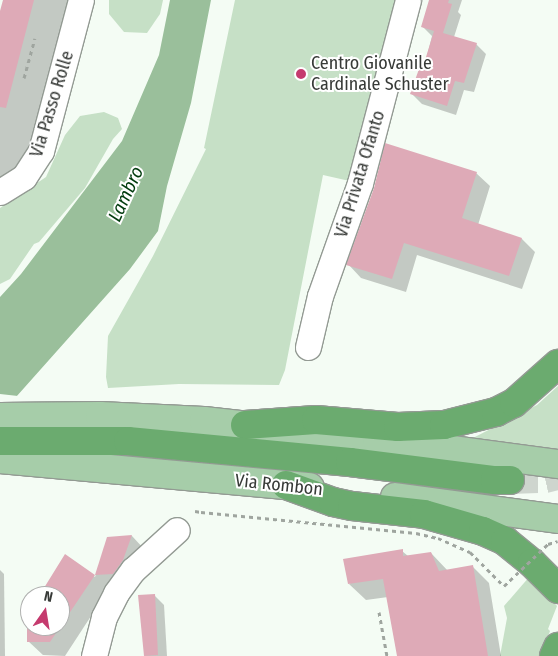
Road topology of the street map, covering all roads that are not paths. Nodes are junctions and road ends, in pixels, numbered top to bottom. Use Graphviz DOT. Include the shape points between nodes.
graph roads {
  1 [pos="82,0"];
  2 [pos="408,0"];
  3 [pos="0,192"];
  4 [pos="308,347"];
  5 [pos="558,364"];
  6 [pos="0,417"];
  7 [pos="245,425"];
  8 [pos="0,441"];
  9 [pos="0,459"];
  10 [pos="558,464"];
  11 [pos="510,480"];
  12 [pos="286,485"];
  13 [pos="558,519"];
  14 [pos="176,530"];
  15 [pos="558,589"];
  16 [pos="558,647"];
  17 [pos="94,656"];
  18 [pos="554,656"];
  1 -- 3 [label="street, Via Passo Rolle" via="40,151 24,177"];
  2 -- 4 [label="street, Via Privata Ofanto" via="360,183 320,296"];
  5 -- 7 [label="highway" via="514,403 496,412 444,425 398,427 316,420"];
  6 -- 7 [label="main road" via="147,417"];
  7 -- 10 [label="main road"];
  8 -- 11 [label="highway" via="128,441"];
  9 -- 12 [label="main road, Via Rombon"];
  12 -- 13 [label="main road, Via Rombon"];
  12 -- 15 [label="highway" via="333,502 424,514 483,531 505,541"];
  14 -- 17 [label="street" via="133,570 116,593 104,617"];
  16 -- 18 [label="highway"];
}
